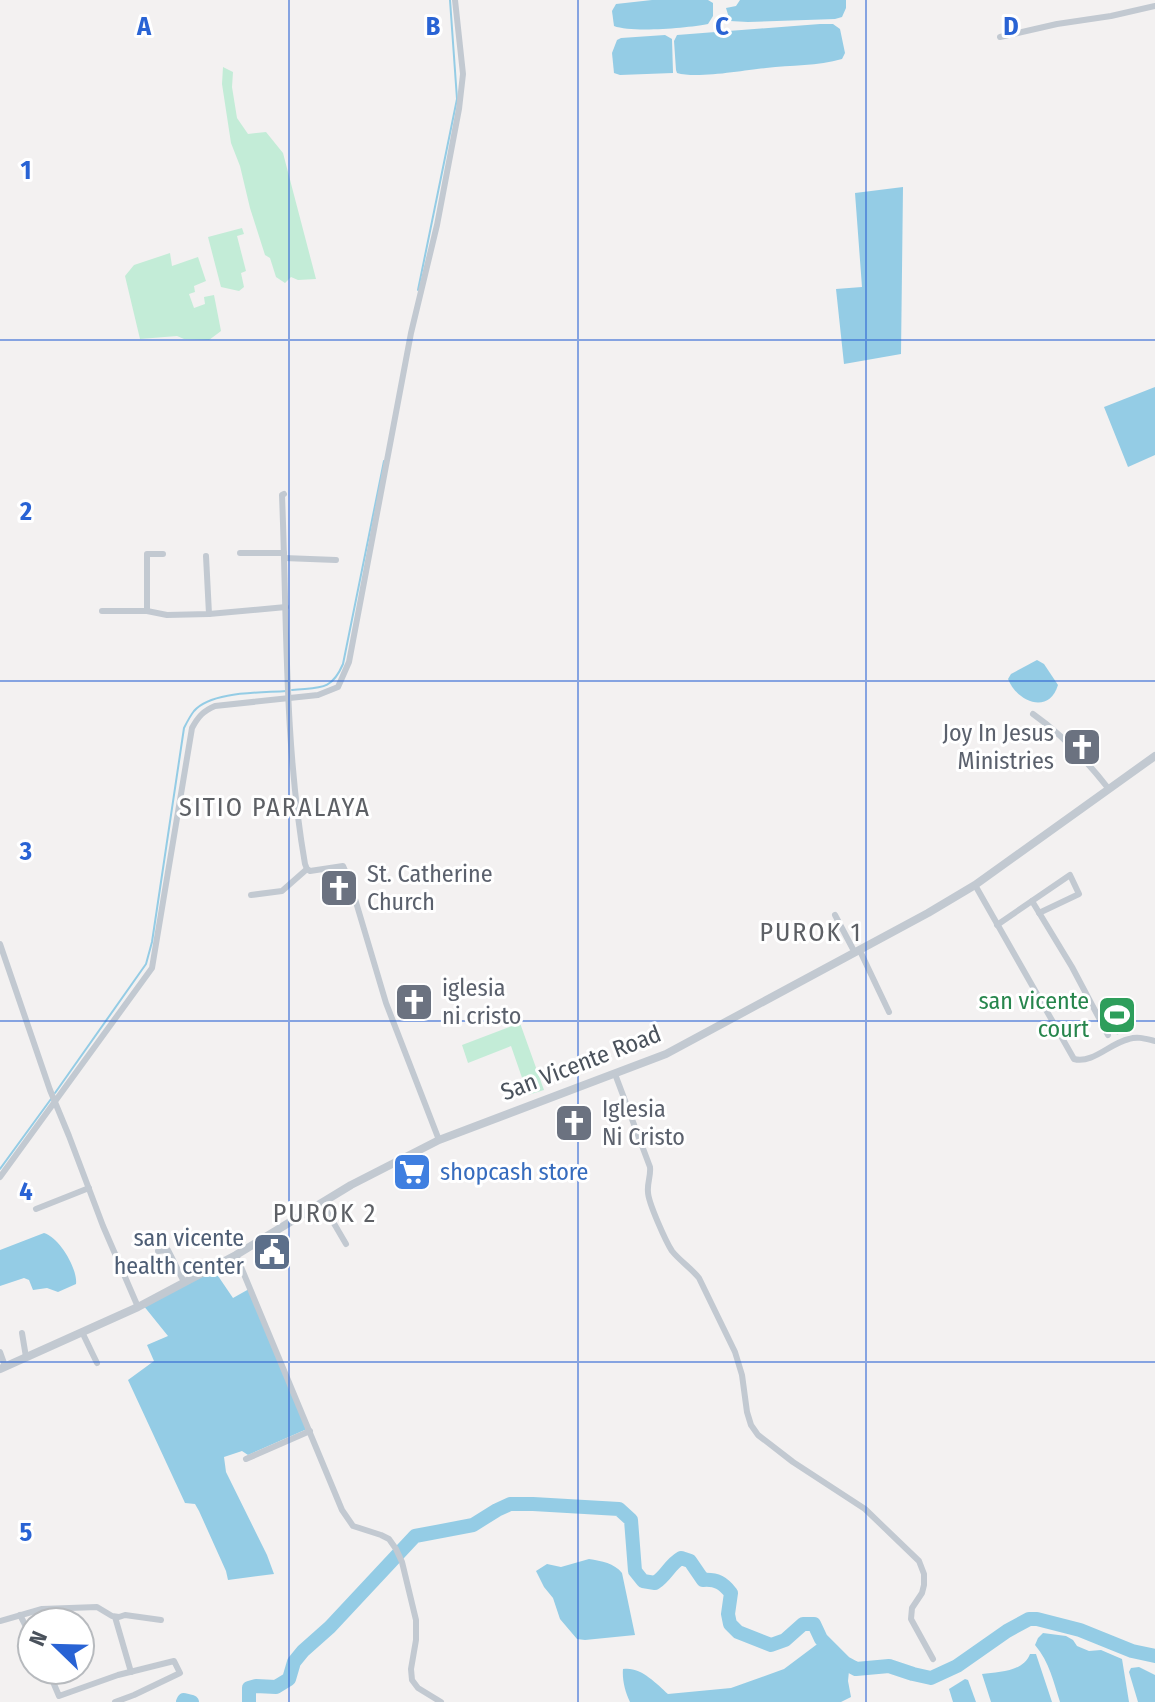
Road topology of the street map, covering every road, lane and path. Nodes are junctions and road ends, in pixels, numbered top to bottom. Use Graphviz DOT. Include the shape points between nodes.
graph roads {
  1 [pos="455,0"];
  2 [pos="1155,6"];
  3 [pos="1000,37"];
  4 [pos="284,494"];
  5 [pos="240,553"];
  6 [pos="163,554"];
  7 [pos="284,555"];
  8 [pos="206,556"];
  9 [pos="336,560"];
  10 [pos="286,607"];
  11 [pos="102,611"];
  12 [pos="147,611"];
  13 [pos="209,614"];
  14 [pos="289,698"];
  15 [pos="1033,714"];
  16 [pos="1155,756"];
  17 [pos="1108,788"];
  18 [pos="307,869"];
  19 [pos="975,885"];
  20 [pos="251,895"];
  21 [pos="1032,901"];
  22 [pos="1039,913"];
  23 [pos="835,915"];
  24 [pos="997,925"];
  25 [pos="0,944"];
  26 [pos="858,952"];
  27 [pos="889,1012"];
  28 [pos="1108,1035"];
  29 [pos="1155,1041"];
  30 [pos="615,1074"];
  31 [pos="56,1101"];
  32 [pos="439,1140"];
  33 [pos="0,1177"];
  34 [pos="89,1188"];
  35 [pos="322,1203"];
  36 [pos="36,1209"];
  37 [pos="346,1244"];
  38 [pos="158,1251"];
  39 [pos="236,1255"];
  40 [pos="184,1282"];
  41 [pos="138,1307"];
  42 [pos="82,1332"];
  43 [pos="22,1333"];
  44 [pos="0,1352"];
  45 [pos="26,1357"];
  46 [pos="97,1363"];
  47 [pos="3,1368"];
  48 [pos="310,1431"];
  49 [pos="246,1459"];
  50 [pos="96,1607"];
  51 [pos="115,1617"];
  52 [pos="161,1620"];
  53 [pos="933,1659"];
  54 [pos="131,1672"];
  55 [pos="60,1699"];
  56 [pos="115,1702"];
  57 [pos="441,1702"];
  1 -- 14 [label="street" via="463,74 459,109 349,662 338,687"];
  2 -- 3 [label="street"];
  4 -- 7 [label="street"];
  5 -- 7 [label="street"];
  6 -- 12 [label="street" via="147,554"];
  7 -- 9 [label="street"];
  7 -- 10 [label="street"];
  8 -- 13 [label="street"];
  10 -- 13 [label="street"];
  10 -- 14 [label="street"];
  11 -- 12 [label="street"];
  12 -- 13 [label="street"];
  14 -- 18 [label="street" via="294,786"];
  14 -- 31 [label="street" via="215,706 198,717 152,968"];
  15 -- 17 [label="street" via="1056,730"];
  16 -- 17 [label="street, San Vicente Road"];
  17 -- 19 [label="street, San Vicente Road"];
  18 -- 20 [label="street" via="282,891"];
  18 -- 32 [label="street" via="343,866 386,1003"];
  19 -- 24 [label="street"];
  19 -- 26 [label="street, San Vicente Road"];
  21 -- 22 [label="street"];
  21 -- 22 [label="street" via="1070,875 1079,894"];
  21 -- 24 [label="street"];
  22 -- 28 [label="street"];
  23 -- 26 [label="street"];
  24 -- 29 [label="street" via="1074,1059 1087,1059 1132,1038"];
  25 -- 31 [label="street"];
  26 -- 27 [label="street"];
  26 -- 30 [label="street, San Vicente Road" via="666,1054"];
  30 -- 32 [label="street, San Vicente Road"];
  30 -- 53 [label="street" via="650,1167 650,1202 672,1250 699,1278 735,1352 751,1425 793,1462 865,1509 919,1561 924,1585 911,1619"];
  31 -- 33 [label="street"];
  31 -- 34 [label="street"];
  32 -- 35 [label="street, San Vicente Road"];
  34 -- 36 [label="street"];
  34 -- 41 [label="street"];
  35 -- 37 [label="street"];
  35 -- 39 [label="street, San Vicente Road"];
  38 -- 40 [label="street" via="168,1250"];
  39 -- 40 [label="street, San Vicente Road"];
  39 -- 48 [label="street"];
  40 -- 41 [label="street, San Vicente Road"];
  41 -- 42 [label="street, San Vicente Road"];
  42 -- 45 [label="street, San Vicente Road"];
  42 -- 46 [label="street"];
  43 -- 45 [label="street"];
  44 -- 47 [label="street"];
  45 -- 47 [label="street, San Vicente Road"];
  48 -- 49 [label="street"];
  48 -- 57 [label="street" via="349,1522 389,1539 396,1549 416,1620 412,1680"];
  50 -- 51 [label="street"];
  51 -- 52 [label="street"];
  51 -- 54 [label="street"];
  54 -- 55 [label="street"];
  54 -- 56 [label="street" via="174,1661 180,1673"];
}
